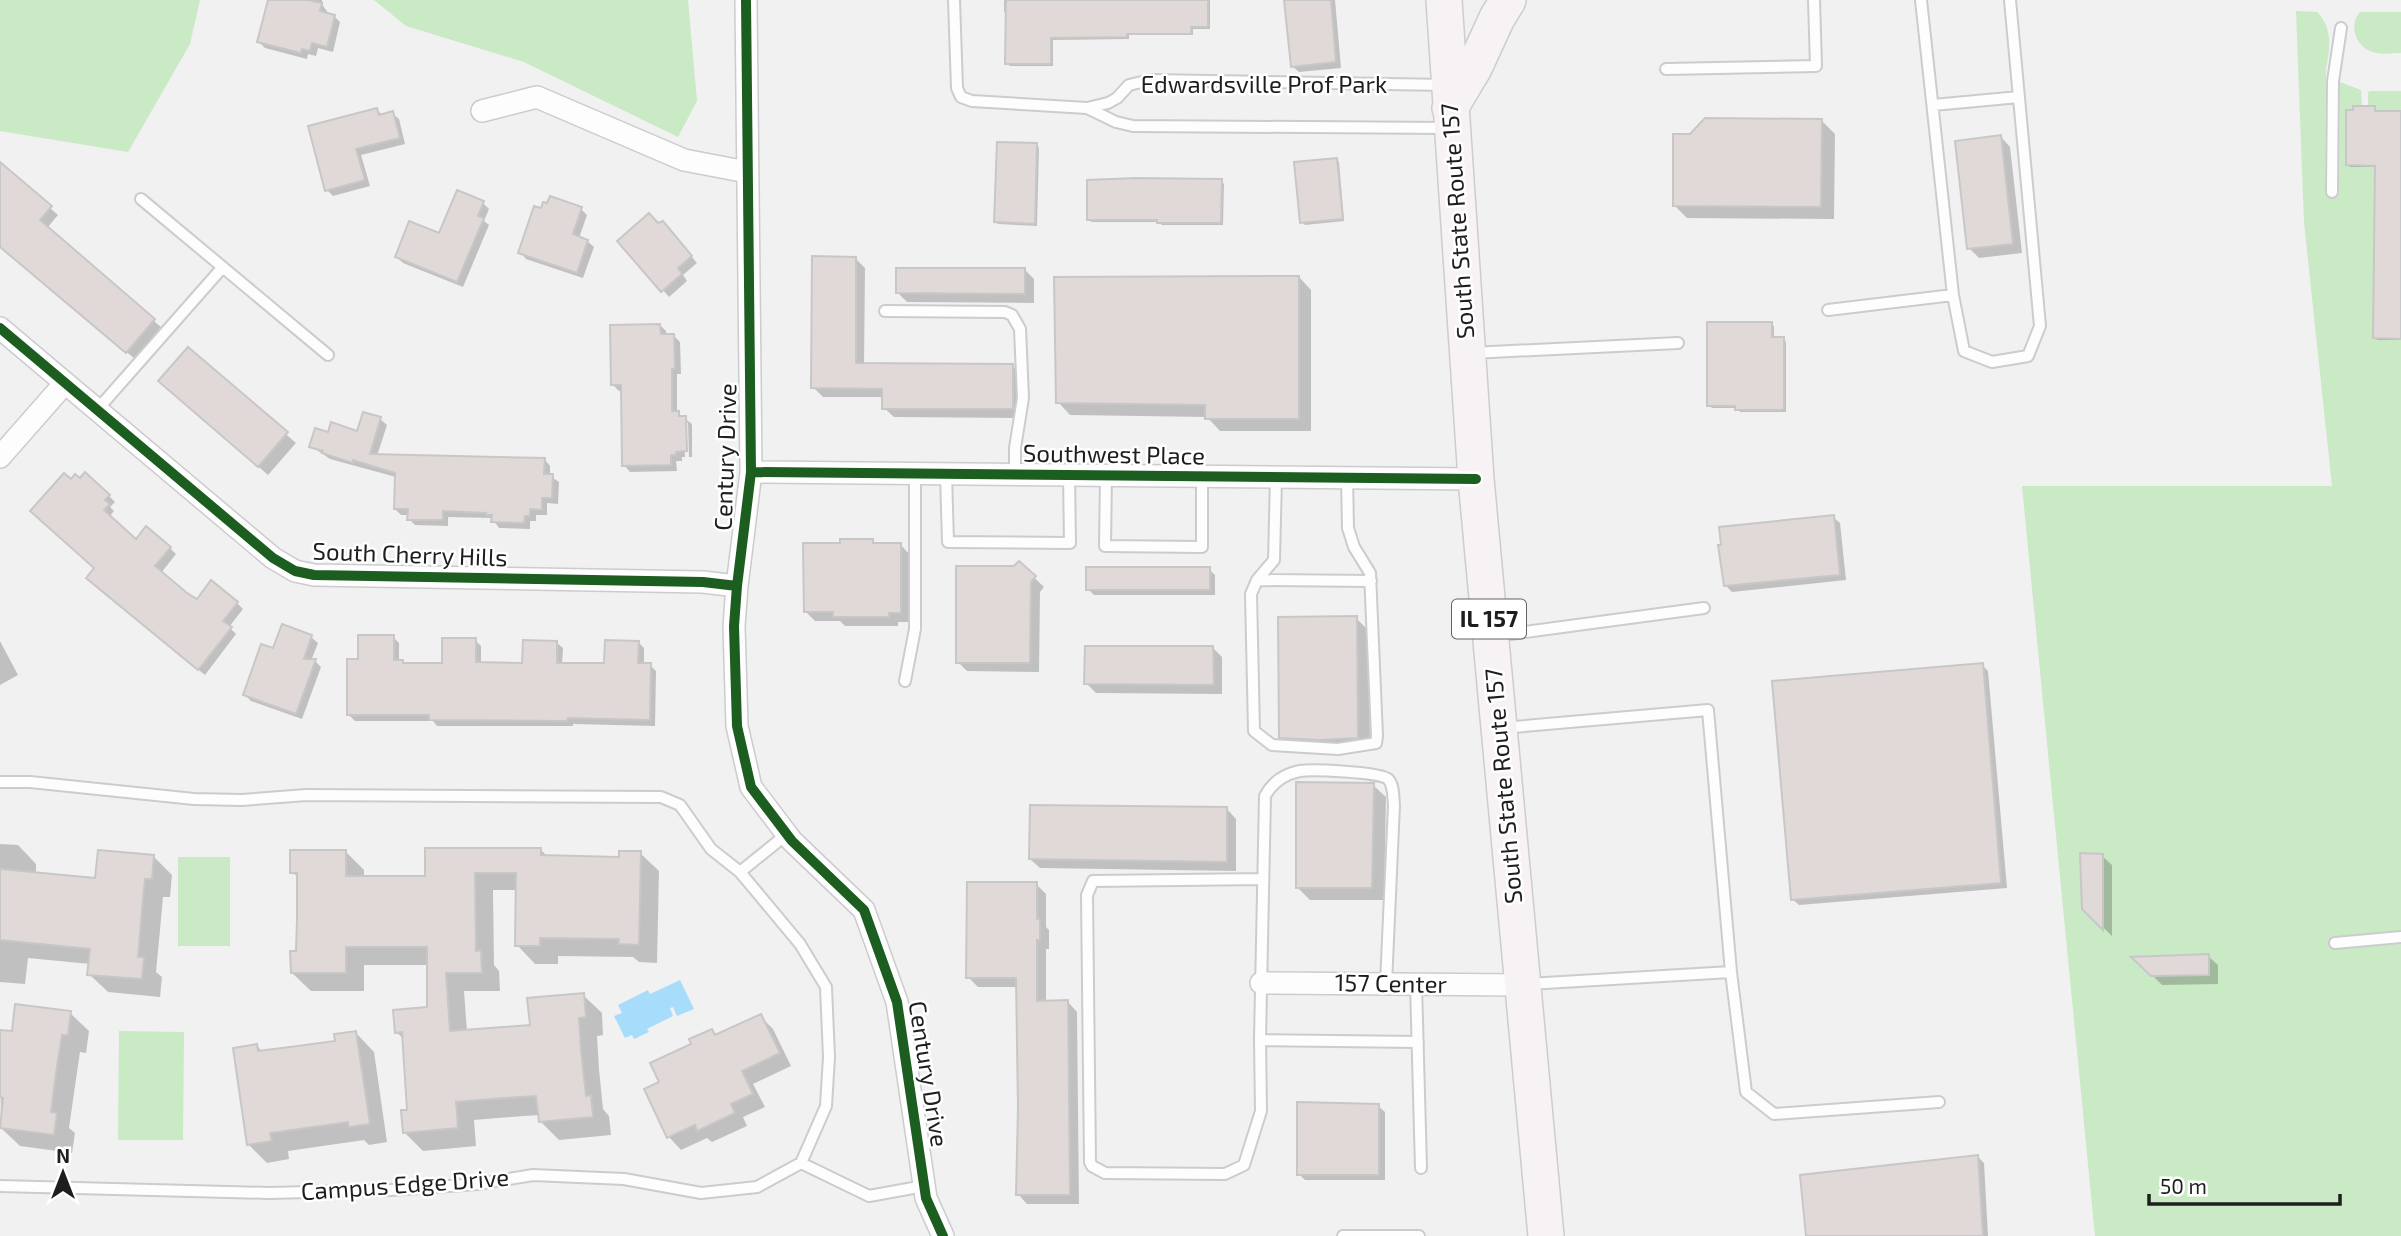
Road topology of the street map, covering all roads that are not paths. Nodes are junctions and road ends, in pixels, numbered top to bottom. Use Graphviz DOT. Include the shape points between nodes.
graph roads {
  1 [pos="746,0"];
  2 [pos="954,0"];
  3 [pos="1444,0"];
  4 [pos="1508,0"];
  5 [pos="1814,0"];
  6 [pos="1921,0"];
  7 [pos="2010,0"];
  8 [pos="2341,28"];
  9 [pos="1666,69"];
  10 [pos="2019,97"];
  11 [pos="1933,105"];
  12 [pos="1450,107"];
  13 [pos="1087,108"];
  14 [pos="482,111"];
  15 [pos="747,172"];
  16 [pos="2332,192"];
  17 [pos="141,199"];
  18 [pos="222,268"];
  19 [pos="1953,295"];
  20 [pos="1828,310"];
  21 [pos="885,311"];
  22 [pos="0,328"];
  23 [pos="1678,343"];
  24 [pos="1466,354"];
  25 [pos="328,355"];
  26 [pos="65,383"];
  27 [pos="97,410"];
  28 [pos="0,457"];
  29 [pos="751,472"];
  30 [pos="915,474"];
  31 [pos="946,474"];
  32 [pos="1015,475"];
  33 [pos="1069,475"];
  34 [pos="1105,475"];
  35 [pos="1202,476"];
  36 [pos="1276,477"];
  37 [pos="1347,478"];
  38 [pos="1476,479"];
  39 [pos="1257,580"];
  40 [pos="1371,581"];
  41 [pos="737,586"];
  42 [pos="1703,608"];
  43 [pos="1490,636"];
  44 [pos="905,681"];
  45 [pos="1499,728"];
  46 [pos="0,782"];
  47 [pos="787,834"];
  48 [pos="740,872"];
  49 [pos="1263,879"];
  50 [pos="2401,937"];
  51 [pos="2335,943"];
  52 [pos="1731,972"];
  53 [pos="1261,983"];
  54 [pos="1387,984"];
  55 [pos="1416,984"];
  56 [pos="1522,985"];
  57 [pos="1260,1040"];
  58 [pos="1418,1042"];
  59 [pos="1939,1102"];
  60 [pos="801,1163"];
  61 [pos="1421,1168"];
  62 [pos="0,1186"];
  63 [pos="924,1186"];
  64 [pos="943,1236"];
  65 [pos="1343,1236"];
  66 [pos="1419,1236"];
  67 [pos="1546,1236"];
  1 -- 15 [label="street, Century Drive"];
  2 -- 13 [label="lane, Edwardsville Prof Park" via="961,97"];
  3 -- 12 [label="main road, South State Route 157 / IL 157"];
  4 -- 12 [label="main road"];
  5 -- 9 [label="lane" via="1816,66"];
  6 -- 11 [label="lane"];
  7 -- 10 [label="lane"];
  8 -- 16 [label="lane" via="2333,81"];
  10 -- 11 [label="lane"];
  10 -- 19 [label="lane" via="2040,326 2028,356 1992,362 1964,351"];
  11 -- 19 [label="lane"];
  12 -- 13 [label="lane, Edwardsville Prof Park" via="1133,126"];
  12 -- 13 [label="lane, Edwardsville Prof Park" via="1150,80 1129,85 1108,103"];
  12 -- 24 [label="main road, South State Route 157 / IL 157"];
  14 -- 15 [label="street" via="537,97 684,160"];
  15 -- 29 [label="street, Century Drive"];
  17 -- 18 [label="lane"];
  18 -- 25 [label="lane"];
  18 -- 27 [label="lane"];
  19 -- 20 [label="lane"];
  21 -- 32 [label="lane" via="1012,315 1020,329 1023,398"];
  22 -- 26 [label="street, South Cherry Hills"];
  23 -- 24 [label="lane"];
  24 -- 38 [label="main road, South State Route 157 / IL 157"];
  26 -- 27 [label="street, South Cherry Hills"];
  26 -- 28 [label="street"];
  27 -- 41 [label="street, South Cherry Hills" via="273,558 295,571"];
  29 -- 30 [label="street, Southwest Place"];
  29 -- 41 [label="street, Century Drive"];
  30 -- 31 [label="street, Southwest Place"];
  30 -- 44 [label="lane" via="915,629"];
  31 -- 32 [label="street, Southwest Place"];
  31 -- 33 [label="lane" via="948,542 1070,543"];
  32 -- 33 [label="street, Southwest Place"];
  33 -- 34 [label="street, Southwest Place"];
  34 -- 35 [label="street, Southwest Place"];
  34 -- 35 [label="lane" via="1105,546 1202,547"];
  35 -- 36 [label="street, Southwest Place"];
  36 -- 37 [label="street, Southwest Place"];
  36 -- 39 [label="lane" via="1275,560"];
  37 -- 38 [label="street, Southwest Place"];
  37 -- 40 [label="lane" via="1348,528"];
  38 -- 43 [label="main road, South State Route 157 / IL 157"];
  39 -- 40 [label="lane"];
  39 -- 40 [label="lane" via="1251,594 1254,731 1272,745 1338,749 1376,743"];
  41 -- 47 [label="street, Century Drive" via="737,726 751,787"];
  42 -- 43 [label="lane"];
  43 -- 45 [label="main road, South State Route 157 / IL 157"];
  45 -- 52 [label="lane" via="1708,710"];
  45 -- 56 [label="main road, South State Route 157 / IL 157"];
  46 -- 48 [label="lane" via="194,799 306,795 661,797 680,805 711,849"];
  47 -- 48 [label="lane"];
  47 -- 63 [label="street, Century Drive" via="864,910 897,1002"];
  48 -- 60 [label="lane" via="800,944 826,987 826,1106"];
  49 -- 53 [label="lane"];
  49 -- 54 [label="lane" via="1265,796 1280,778 1301,771 1377,773 1388,779 1394,805"];
  49 -- 57 [label="lane" via="1093,881 1087,895 1092,1166 1105,1173 1225,1174 1244,1166 1261,1111"];
  50 -- 51 [label="lane"];
  52 -- 56 [label="lane"];
  52 -- 59 [label="lane" via="1746,1092 1774,1114"];
  53 -- 54 [label="street, 157 Center"];
  53 -- 57 [label="lane"];
  54 -- 55 [label="street, 157 Center"];
  55 -- 56 [label="street, 157 Center"];
  55 -- 58 [label="lane"];
  56 -- 67 [label="main road, South State Route 157 / IL 157"];
  57 -- 58 [label="lane"];
  58 -- 61 [label="lane"];
  60 -- 62 [label="lane, Campus Edge Drive" via="757,1187 701,1193 624,1180 533,1175 441,1187 269,1193"];
  60 -- 63 [label="lane" via="869,1196"];
  63 -- 64 [label="street, Century Drive"];
  65 -- 66 [label="lane"];
}
